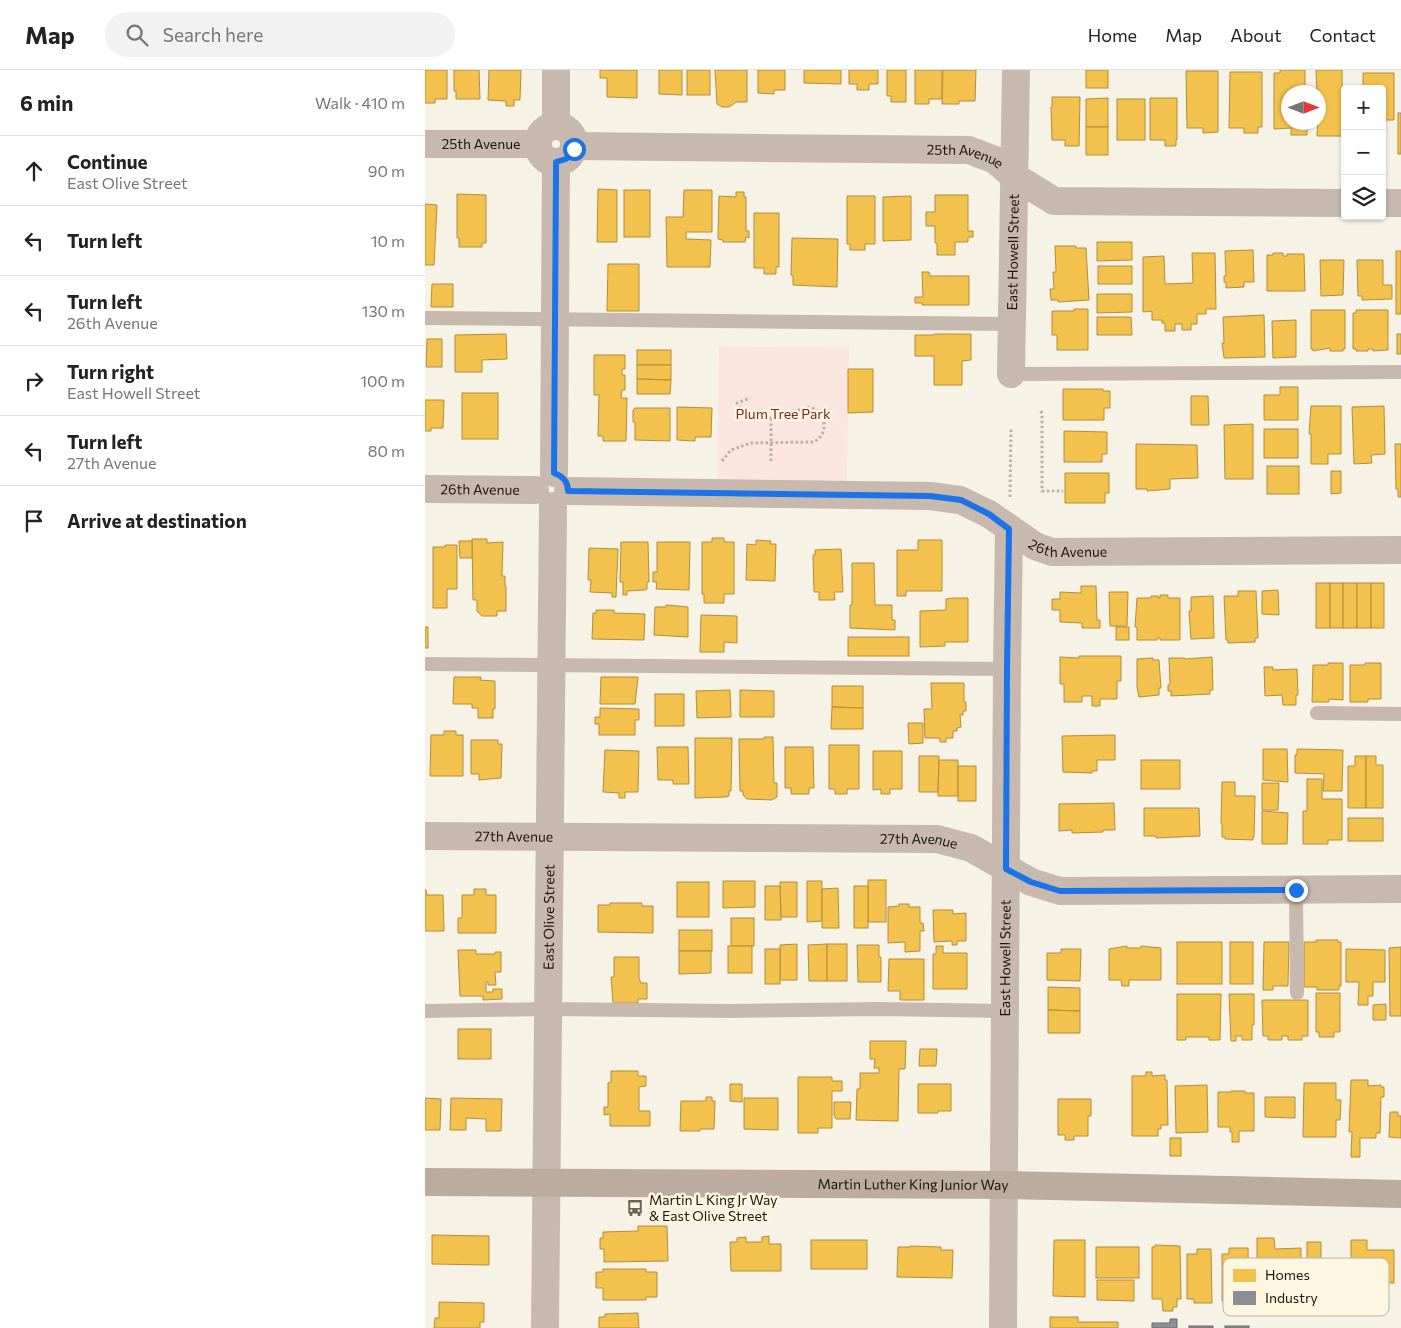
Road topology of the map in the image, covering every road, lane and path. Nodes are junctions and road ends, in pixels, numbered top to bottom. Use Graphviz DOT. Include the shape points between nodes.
graph roads {
  1 [pos="556,70"];
  2 [pos="1016,70"];
  3 [pos="425,144"];
  4 [pos="556,145"];
  5 [pos="1015,177"];
  6 [pos="1341,203"];
  7 [pos="1386,203"];
  8 [pos="1401,203"];
  9 [pos="425,318"];
  10 [pos="554,319"];
  11 [pos="1012,324"];
  12 [pos="1401,372"];
  13 [pos="1011,374"];
  14 [pos="750,398"];
  15 [pos="1041,411"];
  16 [pos="771,417"];
  17 [pos="1011,427"];
  18 [pos="771,442"];
  19 [pos="722,461"];
  20 [pos="771,461"];
  21 [pos="425,490"];
  22 [pos="553,490"];
  23 [pos="1063,491"];
  24 [pos="1010,497"];
  25 [pos="1009,529"];
  26 [pos="1401,550"];
  27 [pos="425,664"];
  28 [pos="551,665"];
  29 [pos="1007,669"];
  30 [pos="1317,713"];
  31 [pos="1401,714"];
  32 [pos="425,836"];
  33 [pos="550,837"];
  34 [pos="1006,869"];
  35 [pos="1401,889"];
  36 [pos="1296,890"];
  37 [pos="1297,993"];
  38 [pos="548,1010"];
  39 [pos="425,1011"];
  40 [pos="1005,1011"];
  41 [pos="425,1182"];
  42 [pos="547,1183"];
  43 [pos="1003,1186"];
  44 [pos="1401,1194"];
  45 [pos="545,1328"];
  46 [pos="1003,1328"];
  1 -- 4 [label="street, East Olive Street"];
  2 -- 5 [label="street, East Howell Street"];
  3 -- 4 [label="street, 25th Avenue"];
  4 -- 5 [label="street, 25th Avenue" via="969,150 995,160"];
  4 -- 10 [label="street, East Olive Street"];
  5 -- 6 [label="street, 25th Avenue" via="1054,201"];
  5 -- 11 [label="street, East Howell Street"];
  7 -- 8 [label="street"];
  9 -- 10 [label="lane"];
  10 -- 11 [label="lane"];
  10 -- 22 [label="street, East Olive Street"];
  11 -- 13 [label="street, East Howell Street"];
  12 -- 13 [label="lane"];
  14 -- 16 [label="path" via="737,403 745,415"];
  15 -- 23 [label="path" via="1042,491"];
  16 -- 18 [label="path"];
  16 -- 18 [label="path" via="810,407 821,412 825,422 824,431 814,442"];
  17 -- 24 [label="path"];
  18 -- 19 [label="path" via="751,443 731,450"];
  18 -- 20 [label="path"];
  21 -- 22 [label="street, 26th Avenue"];
  22 -- 25 [label="street, 26th Avenue" via="930,496 961,500"];
  22 -- 28 [label="street, East Olive Street"];
  25 -- 26 [label="street, 26th Avenue" via="1035,546 1053,552"];
  25 -- 29 [label="street, East Howell Street"];
  27 -- 28 [label="lane"];
  28 -- 29 [label="lane"];
  28 -- 33 [label="street, East Olive Street"];
  29 -- 34 [label="street, East Howell Street"];
  30 -- 31 [label="lane"];
  32 -- 33 [label="street, 27th Avenue"];
  33 -- 34 [label="street, 27th Avenue" via="937,840 971,848"];
  33 -- 38 [label="street, East Olive Street"];
  34 -- 36 [label="street, 27th Avenue" via="1031,882 1060,891"];
  34 -- 40 [label="street, East Howell Street"];
  35 -- 36 [label="street, 27th Avenue"];
  36 -- 37 [label="lane"];
  38 -- 39 [label="lane"];
  38 -- 40 [label="lane"];
  38 -- 42 [label="street, East Olive Street"];
  40 -- 43 [label="street, East Howell Street"];
  41 -- 42 [label="street, Martin Luther King Junior Way"];
  42 -- 43 [label="street, Martin Luther King Junior Way"];
  42 -- 45 [label="street, East Olive Street"];
  43 -- 44 [label="street, Martin Luther King Junior Way"];
  43 -- 46 [label="street, East Howell Street"];
}
